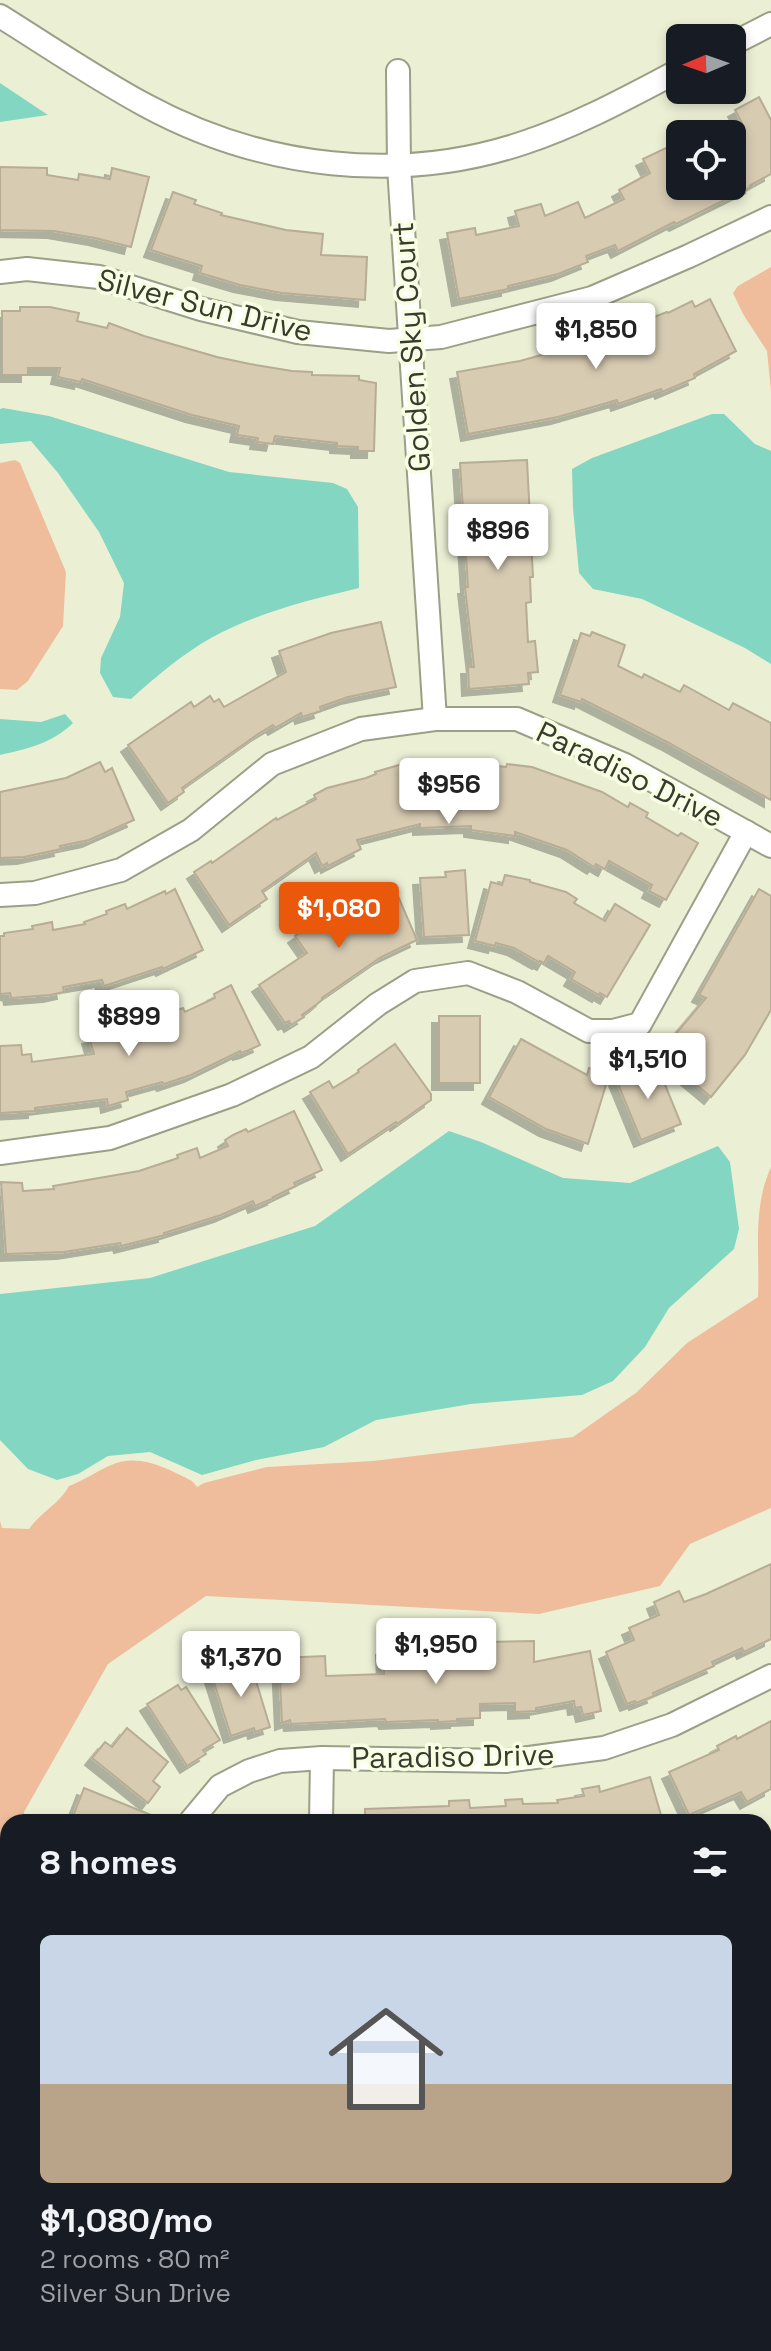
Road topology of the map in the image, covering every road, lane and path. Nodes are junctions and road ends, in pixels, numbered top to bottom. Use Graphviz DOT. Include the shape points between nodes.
graph roads {
  1 [pos="0,16"];
  2 [pos="771,24"];
  3 [pos="746,37"];
  4 [pos="398,71"];
  5 [pos="666,77"];
  6 [pos="399,167"];
  7 [pos="771,217"];
  8 [pos="0,272"];
  9 [pos="411,339"];
  10 [pos="435,719"];
  11 [pos="746,832"];
  12 [pos="771,846"];
  13 [pos="0,895"];
  14 [pos="0,1153"];
  15 [pos="771,1676"];
  16 [pos="322,1758"];
  17 [pos="197,1814"];
  18 [pos="321,1814"];
  1 -- 6 [label="street" via="144,105 221,139 309,160"];
  2 -- 3 [label="street"];
  4 -- 6 [label="street, Golden Sky Court"];
  5 -- 6 [label="street" via="527,142"];
  6 -- 9 [label="street, Golden Sky Court"];
  7 -- 9 [label="street, Silver Sun Drive" via="592,298 441,337"];
  8 -- 9 [label="street, Silver Sun Drive" via="27,269 99,277 298,332"];
  9 -- 10 [label="street, Golden Sky Court"];
  10 -- 11 [label="street, Paradiso Drive" via="517,719 625,765"];
  10 -- 13 [label="street, Paradiso Drive" via="361,729 272,764 191,830 121,870 35,893"];
  11 -- 12 [label="street, Paradiso Drive"];
  11 -- 14 [label="street" via="640,1024 589,1031 517,992 468,973 415,981 311,1057 232,1095 110,1138"];
  15 -- 16 [label="street, Paradiso Drive" via="672,1725 604,1748 506,1761"];
  16 -- 17 [label="street, Paradiso Drive" via="280,1761 249,1771 220,1786"];
  16 -- 18 [label="street"];
}
